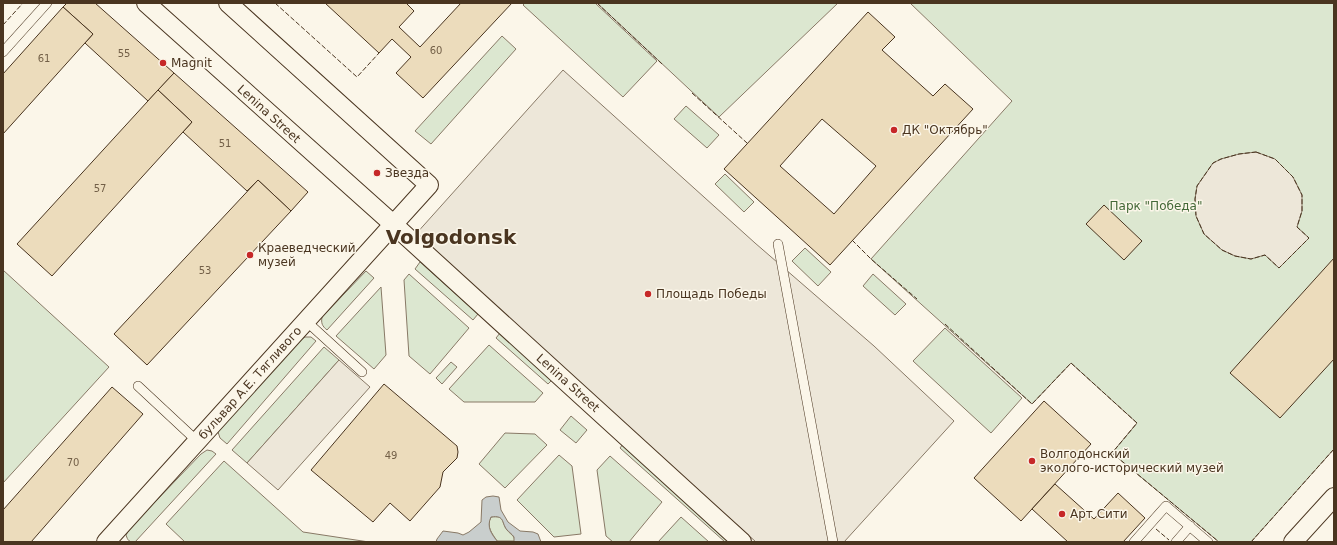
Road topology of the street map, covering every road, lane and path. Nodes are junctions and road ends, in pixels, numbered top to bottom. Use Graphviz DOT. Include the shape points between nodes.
graph roads {
  1 [pos="47,3"];
  2 [pos="146,3"];
  3 [pos="228,3"];
  4 [pos="3,52"];
  5 [pos="393,224"];
  6 [pos="778,244"];
  7 [pos="306,321"];
  8 [pos="362,372"];
  9 [pos="138,386"];
  10 [pos="197,441"];
  11 [pos="1334,497"];
  12 [pos="1190,526"];
  13 [pos="113,539"];
  14 [pos="742,542"];
  15 [pos="833,542"];
  16 [pos="1134,542"];
  17 [pos="1176,542"];
  18 [pos="1208,542"];
  19 [pos="1293,542"];
  1 -- 4 [label="lane"];
  2 -- 5 [label="street, Lenina Street"];
  3 -- 5 [label="street" via="428,185"];
  5 -- 7 [label="street, бульвар А.Е. Тягливого"];
  5 -- 14 [label="street, Lenina Street"];
  6 -- 15 [label="lane"];
  7 -- 8 [label="lane"];
  7 -- 10 [label="street, бульвар А.Е. Тягливого"];
  9 -- 10 [label="lane"];
  10 -- 13 [label="street, бульвар А.Е. Тягливого"];
  11 -- 19 [label="street"];
  12 -- 16 [label="lane" via="1166,506"];
  12 -- 17 [label="lane"];
  12 -- 18 [label="lane"];
}
